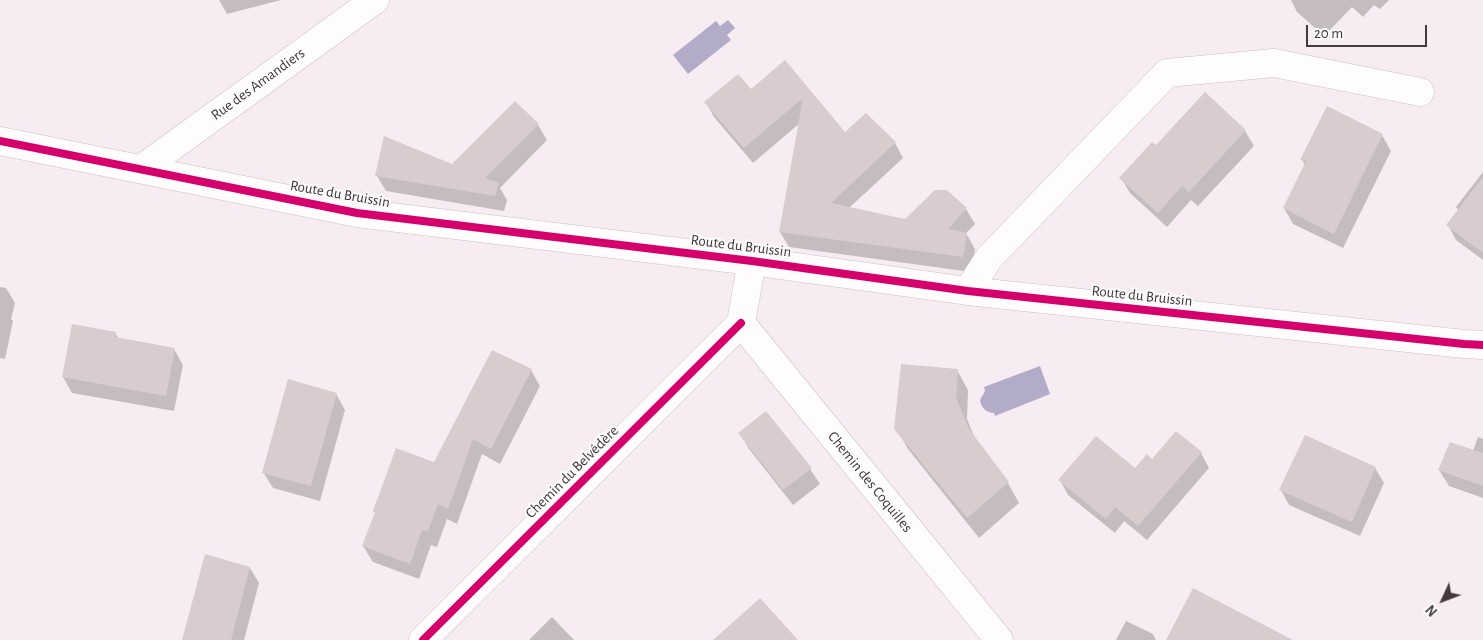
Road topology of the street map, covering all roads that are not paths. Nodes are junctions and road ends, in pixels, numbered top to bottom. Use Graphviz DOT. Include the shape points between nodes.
graph roads {
  1 [pos="375,0"];
  2 [pos="1420,92"];
  3 [pos="0,141"];
  4 [pos="141,169"];
  5 [pos="752,261"];
  6 [pos="968,291"];
  7 [pos="741,323"];
  8 [pos="1483,345"];
  9 [pos="423,640"];
  10 [pos="1000,640"];
  1 -- 4 [label="street, Rue des Amandiers"];
  2 -- 6 [label="street" via="1274,63 1167,73 989,258"];
  3 -- 4 [label="street, Route du Bruissin"];
  4 -- 5 [label="street, Route du Bruissin" via="357,213"];
  5 -- 6 [label="street, Route du Bruissin"];
  5 -- 7 [label="street"];
  6 -- 8 [label="street, Route du Bruissin"];
  7 -- 9 [label="street, Chemin du Belvédère"];
  7 -- 10 [label="street, Chemin des Coquilles"];
}
